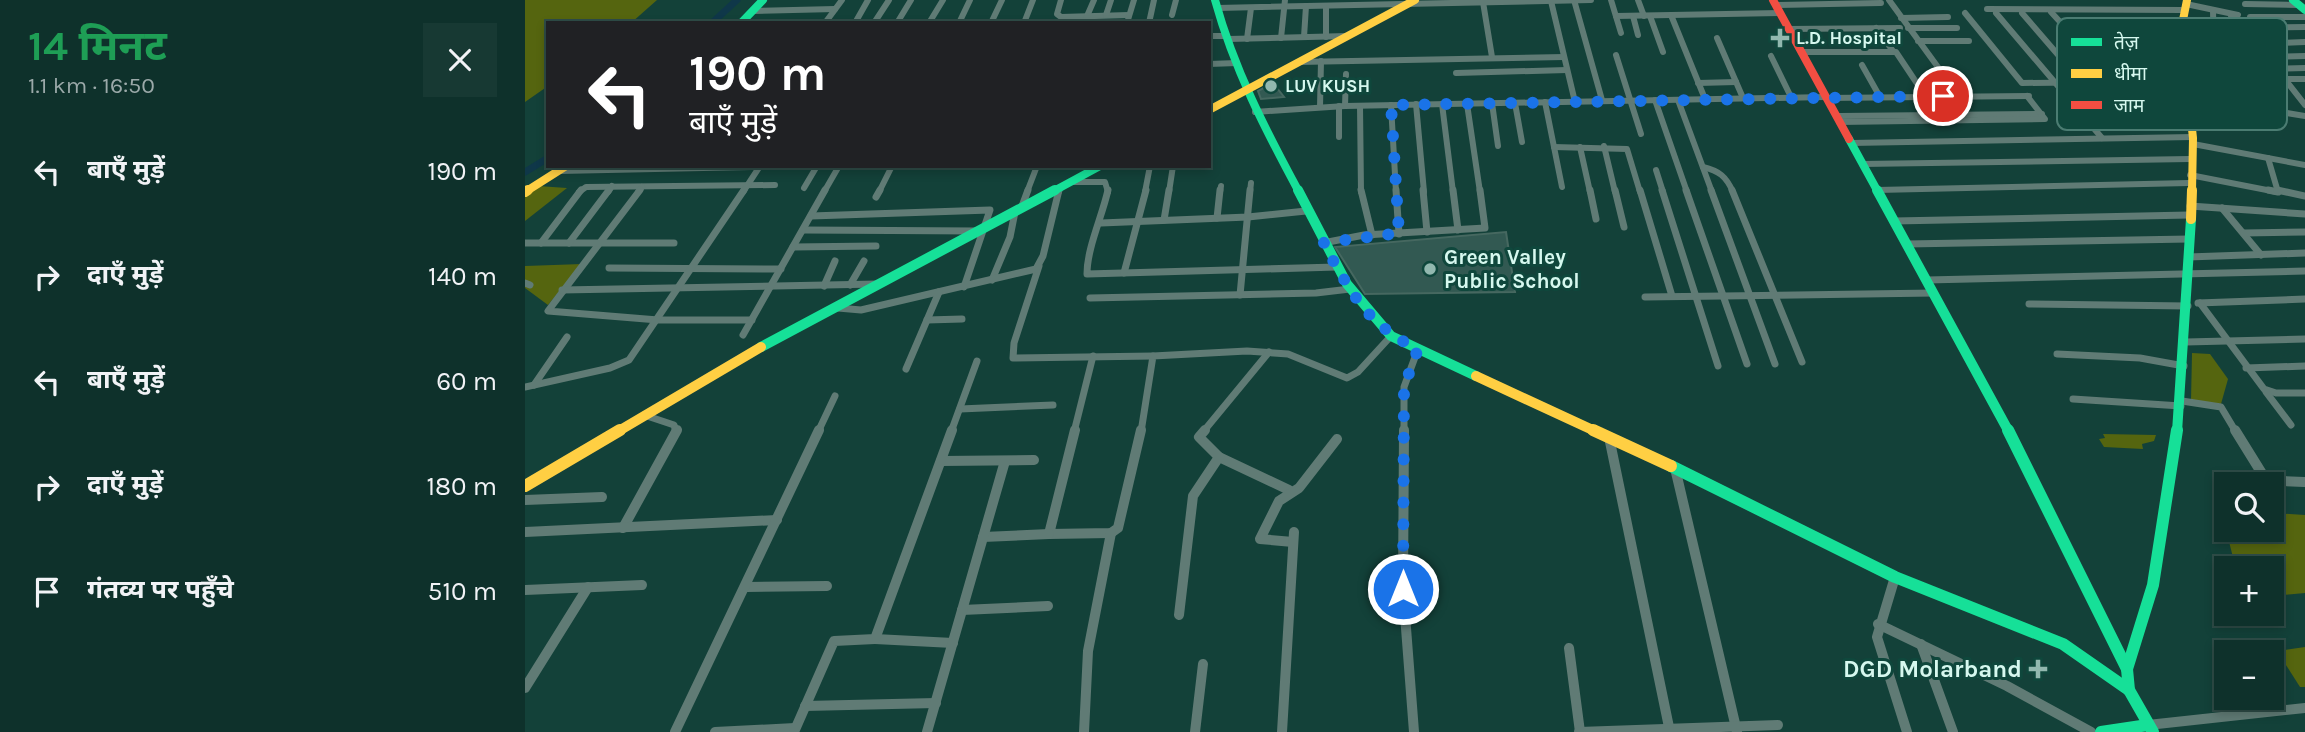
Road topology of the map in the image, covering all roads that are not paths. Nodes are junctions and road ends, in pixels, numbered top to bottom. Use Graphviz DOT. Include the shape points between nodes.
graph roads {
  1 [pos="763,0"];
  2 [pos="842,0"];
  3 [pos="868,0"];
  4 [pos="888,0"];
  5 [pos="911,0"];
  6 [pos="943,0"];
  7 [pos="970,0"];
  8 [pos="1002,0"];
  9 [pos="1034,0"];
  10 [pos="1061,0"];
  11 [pos="1094,0"];
  12 [pos="1111,0"];
  13 [pos="1134,0"];
  14 [pos="1154,0"];
  15 [pos="1176,0"];
  16 [pos="1244,0"];
  17 [pos="1574,0"];
  18 [pos="1591,0"];
  19 [pos="1611,0"];
  20 [pos="1638,0"];
  21 [pos="1889,0"];
  22 [pos="2113,0"];
  23 [pos="1412,1"];
  24 [pos="1551,1"];
  25 [pos="1379,2"];
  26 [pos="1483,2"];
  27 [pos="1285,3"];
  28 [pos="1334,3"];
  29 [pos="1356,3"];
  30 [pos="1216,4"];
  31 [pos="1265,4"];
  32 [pos="1310,4"];
  33 [pos="1881,4"];
  34 [pos="2185,4"];
  35 [pos="2245,4"];
  36 [pos="2299,5"];
  37 [pos="1326,6"];
  38 [pos="1776,6"];
  39 [pos="1243,8"];
  40 [pos="1251,8"];
  41 [pos="2121,8"];
  42 [pos="835,9"];
  43 [pos="1987,9"];
  44 [pos="2213,10"];
  45 [pos="753,11"];
  46 [pos="2051,12"];
  47 [pos="1965,13"];
  48 [pos="1996,13"];
  49 [pos="2022,13"];
  50 [pos="1106,15"];
  51 [pos="1129,15"];
  52 [pos="1172,15"];
  53 [pos="1671,15"];
  54 [pos="1616,16"];
  55 [pos="1633,16"];
  56 [pos="1647,16"];
  57 [pos="2250,17"];
  58 [pos="2305,17"];
  59 [pos="1901,18"];
  60 [pos="1948,18"];
  61 [pos="2213,18"];
  62 [pos="2235,18"];
  63 [pos="1086,19"];
  64 [pos="2057,19"];
  65 [pos="743,21"];
  66 [pos="826,21"];
  67 [pos="856,21"];
  68 [pos="875,21"];
  69 [pos="898,21"];
  70 [pos="930,21"];
  71 [pos="960,21"];
  72 [pos="992,21"];
  73 [pos="1025,21"];
  74 [pos="1128,21"];
  75 [pos="1149,21"];
  76 [pos="2287,27"];
  77 [pos="2305,27"];
  78 [pos="1875,28"];
  79 [pos="1900,28"];
  80 [pos="1908,28"];
  81 [pos="1957,28"];
  82 [pos="1788,29"];
  83 [pos="1622,33"];
  84 [pos="1638,35"];
  85 [pos="1211,36"];
  86 [pos="1347,36"];
  87 [pos="1227,37"];
  88 [pos="1304,37"];
  89 [pos="1326,37"];
  90 [pos="1281,38"];
  91 [pos="1717,38"];
  92 [pos="1247,39"];
  93 [pos="1918,41"];
  94 [pos="1969,41"];
  95 [pos="2287,43"];
  96 [pos="2305,43"];
  97 [pos="1893,51"];
  98 [pos="1663,52"];
  99 [pos="1801,52"];
  100 [pos="2057,54"];
  101 [pos="1616,55"];
  102 [pos="2305,55"];
  103 [pos="1771,56"];
  104 [pos="2287,56"];
  105 [pos="1492,57"];
  106 [pos="1564,57"];
  107 [pos="1321,61"];
  108 [pos="1298,62"];
  109 [pos="1237,63"];
  110 [pos="1211,64"];
  111 [pos="1862,65"];
  112 [pos="2305,68"];
  113 [pos="2287,69"];
  114 [pos="1567,70"];
  115 [pos="1456,73"];
  116 [pos="1346,74"];
  117 [pos="2287,79"];
  118 [pos="2305,79"];
  119 [pos="1736,82"];
  120 [pos="2011,82"];
  121 [pos="1698,83"];
  122 [pos="2022,83"];
  123 [pos="2055,83"];
  124 [pos="2057,85"];
  125 [pos="1247,90"];
  126 [pos="1959,96"];
  127 [pos="1791,97"];
  128 [pos="1826,97"];
  129 [pos="1880,97"];
  130 [pos="1926,97"];
  131 [pos="1743,98"];
  132 [pos="1705,99"];
  133 [pos="1602,100"];
  134 [pos="1630,100"];
  135 [pos="1655,100"];
  136 [pos="1678,100"];
  137 [pos="1545,102"];
  138 [pos="1575,102"];
  139 [pos="1492,103"];
  140 [pos="1515,103"];
  141 [pos="1416,104"];
  142 [pos="1442,104"];
  143 [pos="1467,104"];
  144 [pos="1391,105"];
  145 [pos="2305,105"];
  146 [pos="1342,106"];
  147 [pos="1360,106"];
  148 [pos="1320,107"];
  149 [pos="1211,109"];
  150 [pos="1255,112"];
  151 [pos="2287,113"];
  152 [pos="2305,116"];
  153 [pos="1837,119"];
  154 [pos="2095,130"];
  155 [pos="2192,130"];
  156 [pos="1640,134"];
  157 [pos="1339,137"];
  158 [pos="2102,138"];
  159 [pos="2193,140"];
  160 [pos="1522,142"];
  161 [pos="1851,143"];
  162 [pos="1498,146"];
  163 [pos="1604,146"];
  164 [pos="1554,147"];
  165 [pos="1580,147"];
  166 [pos="2268,158"];
  167 [pos="2190,159"];
  168 [pos="1862,164"];
  169 [pos="2305,164"];
  170 [pos="1703,167"];
  171 [pos="662,168"];
  172 [pos="759,168"];
  173 [pos="816,168"];
  174 [pos="838,168"];
  175 [pos="891,168"];
  176 [pos="1036,168"];
  177 [pos="1096,168"];
  178 [pos="1150,168"];
  179 [pos="1173,168"];
  180 [pos="563,169"];
  181 [pos="1656,170"];
  182 [pos="2189,179"];
  183 [pos="1251,183"];
  184 [pos="1065,184"];
  185 [pos="775,185"];
  186 [pos="612,186"];
  187 [pos="747,186"];
  188 [pos="1221,186"];
  189 [pos="642,187"];
  190 [pos="1562,187"];
  191 [pos="804,188"];
  192 [pos="1877,190"];
  193 [pos="525,192"];
  194 [pos="2279,192"];
  195 [pos="2305,196"];
  196 [pos="876,197"];
  197 [pos="2222,208"];
  198 [pos="1018,210"];
  199 [pos="2190,210"];
  200 [pos="1306,211"];
  201 [pos="2305,214"];
  202 [pos="811,216"];
  203 [pos="1248,217"];
  204 [pos="1217,218"];
  205 [pos="1596,219"];
  206 [pos="1164,220"];
  207 [pos="1894,220"];
  208 [pos="1140,221"];
  209 [pos="1101,223"];
  210 [pos="1624,228"];
  211 [pos="803,230"];
  212 [pos="982,230"];
  213 [pos="1458,230"];
  214 [pos="1427,232"];
  215 [pos="2305,232"];
  216 [pos="1399,233"];
  217 [pos="2244,233"];
  218 [pos="1373,235"];
  219 [pos="2189,239"];
  220 [pos="525,243"];
  221 [pos="541,243"];
  222 [pos="569,243"];
  223 [pos="598,243"];
  224 [pos="674,243"];
  225 [pos="1323,243"];
  226 [pos="1907,244"];
  227 [pos="876,246"];
  228 [pos="793,247"];
  229 [pos="2305,253"];
  230 [pos="2261,255"];
  231 [pos="2188,257"];
  232 [pos="835,261"];
  233 [pos="864,261"];
  234 [pos="1039,266"];
  235 [pos="1337,267"];
  236 [pos="608,268"];
  237 [pos="692,268"];
  238 [pos="781,269"];
  239 [pos="1244,271"];
  240 [pos="2305,271"];
  241 [pos="1124,273"];
  242 [pos="2190,273"];
  243 [pos="992,280"];
  244 [pos="1927,280"];
  245 [pos="878,284"];
  246 [pos="850,285"];
  247 [pos="824,286"];
  248 [pos="964,287"];
  249 [pos="679,288"];
  250 [pos="770,288"];
  251 [pos="1350,289"];
  252 [pos="562,290"];
  253 [pos="939,292"];
  254 [pos="1934,293"];
  255 [pos="1240,295"];
  256 [pos="1750,295"];
  257 [pos="1775,295"];
  258 [pos="1672,296"];
  259 [pos="1696,296"];
  260 [pos="1723,296"];
  261 [pos="1645,297"];
  262 [pos="1090,298"];
  263 [pos="2305,299"];
  264 [pos="2200,303"];
  265 [pos="2029,304"];
  266 [pos="2188,305"];
  267 [pos="838,307"];
  268 [pos="962,319"];
  269 [pos="658,320"];
  270 [pos="752,320"];
  271 [pos="927,320"];
  272 [pos="743,335"];
  273 [pos="1391,336"];
  274 [pos="567,337"];
  275 [pos="2305,339"];
  276 [pos="2226,341"];
  277 [pos="2186,342"];
  278 [pos="1418,349"];
  279 [pos="1269,352"];
  280 [pos="2057,354"];
  281 [pos="1093,356"];
  282 [pos="1153,356"];
  283 [pos="977,361"];
  284 [pos="1802,362"];
  285 [pos="1747,364"];
  286 [pos="1775,364"];
  287 [pos="1718,366"];
  288 [pos="2184,366"];
  289 [pos="2305,366"];
  290 [pos="2246,368"];
  291 [pos="906,369"];
  292 [pos="534,385"];
  293 [pos="525,387"];
  294 [pos="2264,389"];
  295 [pos="2305,393"];
  296 [pos="835,396"];
  297 [pos="2073,399"];
  298 [pos="2182,404"];
  299 [pos="1053,405"];
  300 [pos="960,409"];
  301 [pos="642,415"];
  302 [pos="2291,425"];
  303 [pos="1609,437"];
  304 [pos="1338,439"];
  305 [pos="1219,457"];
  306 [pos="1034,460"];
  307 [pos="941,461"];
  308 [pos="1005,461"];
  309 [pos="1675,468"];
  310 [pos="2261,472"];
  311 [pos="2284,481"];
  312 [pos="2304,482"];
  313 [pos="525,486"];
  314 [pos="1289,490"];
  315 [pos="602,497"];
  316 [pos="525,500"];
  317 [pos="777,520"];
  318 [pos="622,528"];
  319 [pos="525,532"];
  320 [pos="1111,533"];
  321 [pos="1049,534"];
  322 [pos="983,537"];
  323 [pos="1895,577"];
  324 [pos="642,585"];
  325 [pos="827,586"];
  326 [pos="588,587"];
  327 [pos="746,587"];
  328 [pos="525,590"];
  329 [pos="1048,606"];
  330 [pos="963,610"];
  331 [pos="1179,615"];
  332 [pos="1878,624"];
  333 [pos="875,639"];
  334 [pos="953,643"];
  335 [pos="1921,645"];
  336 [pos="1569,648"];
  337 [pos="1203,664"];
  338 [pos="2127,668"];
  339 [pos="525,688"];
  340 [pos="2129,690"];
  341 [pos="936,703"];
  342 [pos="805,706"];
  343 [pos="2305,708"];
  344 [pos="1778,725"];
  345 [pos="2151,728"];
  346 [pos="1737,729"];
  347 [pos="795,730"];
  348 [pos="1670,730"];
  349 [pos="675,732"];
  350 [pos="715,732"];
  351 [pos="927,732"];
  352 [pos="1084,732"];
  353 [pos="1195,732"];
  354 [pos="1282,732"];
  355 [pos="1414,732"];
  356 [pos="1580,732"];
  357 [pos="1907,732"];
  358 [pos="1954,732"];
  359 [pos="2091,732"];
  360 [pos="2101,732"];
  1 -- 45 [label="street"];
  2 -- 42 [label="street"];
  3 -- 67 [label="street"];
  4 -- 68 [label="street"];
  5 -- 69 [label="street"];
  6 -- 70 [label="street"];
  7 -- 71 [label="street"];
  8 -- 72 [label="street"];
  9 -- 73 [label="street"];
  10 -- 63 [label="street" via="1058,16"];
  11 -- 63 [label="street"];
  12 -- 50 [label="street"];
  13 -- 51 [label="street"];
  14 -- 75 [label="street"];
  15 -- 52 [label="street"];
  16 -- 39 [label="street"];
  17 -- 18 [label="street"];
  17 -- 24 [label="street"];
  17 -- 133 [label="street"];
  19 -- 54 [label="street"];
  20 -- 56 [label="street"];
  21 -- 59 [label="street"];
  22 -- 41 [label="street"];
  23 -- 25 [label="street"];
  23 -- 26 [label="street"];
  23 -- 86 [label="street"];
  24 -- 26 [label="street"];
  24 -- 106 [label="street"];
  25 -- 29 [label="street"];
  26 -- 105 [label="street"];
  27 -- 31 [label="street"];
  27 -- 32 [label="street"];
  27 -- 90 [label="street"];
  28 -- 29 [label="street"];
  28 -- 37 [label="street"];
  30 -- 39 [label="street"];
  30 -- 87 [label="street"];
  31 -- 40 [label="street"];
  32 -- 37 [label="street"];
  32 -- 88 [label="street"];
  33 -- 38 [label="street"];
  34 -- 41 [label="street"];
  34 -- 44 [label="street"];
  35 -- 36 [label="street"];
  37 -- 89 [label="street"];
  38 -- 53 [label="street"];
  38 -- 82 [label="street"];
  39 -- 40 [label="street"];
  40 -- 92 [label="street"];
  41 -- 43 [label="street"];
  42 -- 45 [label="street"];
  42 -- 66 [label="street"];
  44 -- 61 [label="street"];
  44 -- 62 [label="street"];
  45 -- 65 [label="street"];
  46 -- 64 [label="street"];
  47 -- 122 [label="street"];
  48 -- 123 [label="street"];
  49 -- 100 [label="street"];
  50 -- 51 [label="street"];
  50 -- 63 [label="street"];
  51 -- 74 [label="street"];
  53 -- 56 [label="street"];
  53 -- 121 [label="street"];
  54 -- 55 [label="street"];
  54 -- 83 [label="street"];
  55 -- 56 [label="street"];
  55 -- 84 [label="street"];
  56 -- 98 [label="street"];
  57 -- 58 [label="street"];
  59 -- 60 [label="street"];
  59 -- 80 [label="street"];
  76 -- 77 [label="street"];
  78 -- 79 [label="street"];
  78 -- 82 [label="street"];
  78 -- 97 [label="street"];
  80 -- 81 [label="street"];
  80 -- 93 [label="street"];
  82 -- 99 [label="street"];
  85 -- 87 [label="street"];
  86 -- 89 [label="street"];
  86 -- 108 [label="street"];
  87 -- 92 [label="street"];
  87 -- 109 [label="street"];
  88 -- 89 [label="street"];
  88 -- 90 [label="street"];
  90 -- 92 [label="street"];
  91 -- 119 [label="street"];
  93 -- 94 [label="street"];
  93 -- 126 [label="street"];
  95 -- 96 [label="street"];
  97 -- 99 [label="street"];
  97 -- 130 [label="street"];
  99 -- 128 [label="street"];
  101 -- 134 [label="street"];
  102 -- 104 [label="street"];
  103 -- 127 [label="street"];
  105 -- 106 [label="street"];
  105 -- 107 [label="street"];
  106 -- 114 [label="street"];
  107 -- 108 [label="street"];
  107 -- 148 [label="street"];
  108 -- 125 [label="street"];
  109 -- 110 [label="street"];
  109 -- 125 [label="street"];
  111 -- 129 [label="street"];
  112 -- 113 [label="street"];
  114 -- 115 [label="street"];
  114 -- 138 [label="street"];
  116 -- 146 [label="street"];
  117 -- 118 [label="street"];
  117 -- 145 [label="street"];
  119 -- 121 [label="street"];
  119 -- 131 [label="street"];
  120 -- 122 [label="street"];
  121 -- 132 [label="street"];
  122 -- 123 [label="street"];
  123 -- 124 [label="street"];
  125 -- 149 [label="street"];
  125 -- 150 [label="street"];
  126 -- 130 [label="street"];
  126 -- 153 [label="street" via="2028,96 2043,120"];
  127 -- 128 [label="street"];
  127 -- 131 [label="street"];
  128 -- 129 [label="street"];
  128 -- 153 [label="street"];
  129 -- 130 [label="street"];
  131 -- 132 [label="street"];
  132 -- 136 [label="street"];
  133 -- 134 [label="street"];
  133 -- 138 [label="street"];
  134 -- 135 [label="street"];
  134 -- 156 [label="street"];
  135 -- 136 [label="street"];
  135 -- 260 [label="street"];
  136 -- 170 [label="street"];
  137 -- 138 [label="street"];
  137 -- 140 [label="street"];
  137 -- 164 [label="street"];
  139 -- 140 [label="street"];
  139 -- 143 [label="street"];
  139 -- 162 [label="street"];
  140 -- 160 [label="street"];
  141 -- 142 [label="street"];
  141 -- 144 [label="street"];
  141 -- 214 [label="street"];
  142 -- 143 [label="street"];
  142 -- 213 [label="street"];
  143 -- 213 [label="street" via="1485,225"];
  144 -- 147 [label="street"];
  144 -- 216 [label="street"];
  146 -- 147 [label="street"];
  146 -- 148 [label="street"];
  146 -- 157 [label="street"];
  147 -- 218 [label="street" via="1361,199"];
  148 -- 150 [label="street"];
  150 -- 200 [label="street"];
  151 -- 152 [label="street"];
  153 -- 161 [label="street"];
  154 -- 158 [label="street"];
  155 -- 159 [label="street"];
  158 -- 159 [label="street"];
  158 -- 161 [label="street"];
  159 -- 166 [label="street"];
  159 -- 167 [label="street"];
  161 -- 168 [label="street"];
  163 -- 165 [label="street"];
  163 -- 210 [label="street"];
  163 -- 258 [label="street" via="1629,151"];
  164 -- 165 [label="street"];
  164 -- 190 [label="street"];
  165 -- 205 [label="street"];
  166 -- 169 [label="street"];
  166 -- 194 [label="street"];
  167 -- 168 [label="street"];
  167 -- 182 [label="street"];
  168 -- 192 [label="street"];
  170 -- 256 [label="street"];
  170 -- 257 [label="street" via="1728,180"];
  171 -- 180 [label="street"];
  172 -- 187 [label="street"];
  173 -- 191 [label="street"];
  174 -- 202 [label="street"];
  175 -- 196 [label="street"];
  176 -- 198 [label="street"];
  177 -- 184 [label="street"];
  178 -- 208 [label="street"];
  179 -- 206 [label="street"];
  180 -- 193 [label="street"];
  181 -- 259 [label="street"];
  182 -- 192 [label="street"];
  182 -- 194 [label="street"];
  182 -- 199 [label="street"];
  183 -- 203 [label="street"];
  184 -- 198 [label="street"];
  184 -- 209 [label="street" via="1108,184"];
  184 -- 234 [label="street"];
  185 -- 187 [label="street"];
  186 -- 189 [label="street"];
  186 -- 221 [label="street" via="583,188"];
  186 -- 222 [label="street"];
  187 -- 189 [label="street"];
  187 -- 237 [label="street"];
  188 -- 204 [label="street"];
  189 -- 223 [label="street"];
  192 -- 207 [label="street"];
  194 -- 195 [label="street"];
  197 -- 199 [label="street"];
  197 -- 201 [label="street"];
  197 -- 217 [label="street"];
  198 -- 212 [label="street"];
  198 -- 243 [label="street"];
  199 -- 207 [label="street"];
  199 -- 219 [label="street"];
  200 -- 203 [label="street"];
  200 -- 225 [label="street"];
  202 -- 211 [label="street"];
  202 -- 212 [label="street" via="990,210"];
  203 -- 204 [label="street"];
  203 -- 239 [label="street"];
  204 -- 206 [label="street"];
  206 -- 208 [label="street"];
  207 -- 226 [label="street"];
  208 -- 209 [label="street"];
  208 -- 241 [label="street"];
  209 -- 241 [label="street" via="1085,272"];
  211 -- 212 [label="street"];
  211 -- 228 [label="street"];
  212 -- 245 [label="street"];
  212 -- 248 [label="street"];
  213 -- 214 [label="street"];
  214 -- 216 [label="street"];
  215 -- 217 [label="street"];
  216 -- 218 [label="street"];
  217 -- 230 [label="street"];
  218 -- 225 [label="street"];
  219 -- 226 [label="street"];
  219 -- 231 [label="street"];
  220 -- 221 [label="street"];
  221 -- 222 [label="street"];
  222 -- 223 [label="street"];
  223 -- 224 [label="street"];
  223 -- 252 [label="street"];
  225 -- 235 [label="street"];
  226 -- 244 [label="street"];
  227 -- 228 [label="street"];
  228 -- 238 [label="street"];
  229 -- 230 [label="street"];
  230 -- 231 [label="street"];
  231 -- 242 [label="street"];
  232 -- 247 [label="street"];
  233 -- 246 [label="street"];
  234 -- 243 [label="street"];
  234 -- 281 [label="street" via="1011,357"];
  235 -- 239 [label="street"];
  235 -- 251 [label="street"];
  236 -- 237 [label="street"];
  237 -- 238 [label="street"];
  237 -- 249 [label="street"];
  238 -- 250 [label="street"];
  239 -- 241 [label="street"];
  239 -- 255 [label="street"];
  240 -- 242 [label="street"];
  242 -- 244 [label="street"];
  242 -- 266 [label="street"];
  243 -- 248 [label="street"];
  244 -- 254 [label="street"];
  245 -- 246 [label="street"];
  245 -- 267 [label="street"];
  246 -- 247 [label="street"];
  247 -- 250 [label="street"];
  248 -- 253 [label="street"];
  249 -- 250 [label="street"];
  249 -- 252 [label="street"];
  249 -- 269 [label="street"];
  250 -- 270 [label="street"];
  251 -- 255 [label="street"];
  251 -- 273 [label="street"];
  252 -- 269 [label="street" via="549,308 551,313"];
  253 -- 267 [label="street" via="856,311"];
  253 -- 271 [label="street"];
  254 -- 257 [label="street"];
  254 -- 338 [label="street"];
  255 -- 262 [label="street"];
  256 -- 257 [label="street"];
  256 -- 260 [label="street"];
  256 -- 286 [label="street"];
  257 -- 284 [label="street"];
  258 -- 259 [label="street"];
  258 -- 261 [label="street"];
  259 -- 260 [label="street"];
  259 -- 287 [label="street"];
  260 -- 285 [label="street"];
  263 -- 264 [label="street"];
  264 -- 266 [label="street"];
  264 -- 276 [label="street"];
  265 -- 266 [label="street"];
  266 -- 277 [label="street"];
  267 -- 301 [label="street"];
  268 -- 271 [label="street"];
  269 -- 270 [label="street"];
  269 -- 292 [label="street" via="622,365"];
  270 -- 272 [label="street"];
  271 -- 291 [label="street"];
  273 -- 278 [label="street"];
  273 -- 279 [label="street" via="1358,372 1347,377 1300,357"];
  274 -- 292 [label="street"];
  275 -- 276 [label="street"];
  276 -- 277 [label="street"];
  276 -- 290 [label="street"];
  277 -- 288 [label="street"];
  278 -- 303 [label="street"];
  278 -- 355 [label="street" via="1406,376 1404,401 1403,589"];
  279 -- 282 [label="street"];
  279 -- 305 [label="street" via="1199,437"];
  280 -- 288 [label="street" via="2140,358"];
  281 -- 282 [label="street"];
  281 -- 321 [label="street"];
  282 -- 320 [label="street" via="1134,466 1118,528"];
  283 -- 300 [label="street"];
  288 -- 298 [label="street"];
  289 -- 290 [label="street"];
  290 -- 294 [label="street"];
  292 -- 293 [label="street"];
  294 -- 295 [label="street"];
  294 -- 302 [label="street"];
  296 -- 317 [label="street"];
  297 -- 298 [label="street"];
  298 -- 310 [label="street" via="2221,407"];
  298 -- 338 [label="street" via="2153,585"];
  299 -- 300 [label="street"];
  300 -- 307 [label="street"];
  301 -- 313 [label="street"];
  301 -- 318 [label="street" via="678,429"];
  303 -- 309 [label="street"];
  303 -- 348 [label="street"];
  304 -- 314 [label="street" via="1299,488"];
  305 -- 314 [label="street"];
  305 -- 331 [label="street" via="1193,496"];
  306 -- 308 [label="street"];
  307 -- 308 [label="street"];
  307 -- 333 [label="street"];
  308 -- 322 [label="street"];
  309 -- 323 [label="street"];
  309 -- 346 [label="street"];
  311 -- 312 [label="street"];
  314 -- 354 [label="street" via="1259,539 1269,542 1294,537"];
  315 -- 316 [label="street"];
  317 -- 318 [label="street"];
  317 -- 327 [label="street"];
  318 -- 319 [label="street"];
  320 -- 321 [label="street"];
  320 -- 352 [label="street" via="1088,651"];
  321 -- 322 [label="street"];
  322 -- 330 [label="street"];
  323 -- 332 [label="street"];
  323 -- 340 [label="street" via="2063,644"];
  324 -- 326 [label="street"];
  325 -- 327 [label="street"];
  326 -- 328 [label="street"];
  326 -- 339 [label="street"];
  327 -- 349 [label="street"];
  329 -- 330 [label="street"];
  330 -- 334 [label="street"];
  332 -- 335 [label="street"];
  332 -- 357 [label="street" via="1880,654"];
  333 -- 334 [label="street"];
  333 -- 342 [label="street" via="834,641"];
  334 -- 341 [label="street"];
  335 -- 358 [label="street"];
  335 -- 359 [label="street"];
  336 -- 356 [label="street"];
  337 -- 353 [label="street"];
  338 -- 340 [label="street"];
  340 -- 345 [label="street"];
  341 -- 342 [label="street"];
  341 -- 351 [label="street"];
  342 -- 347 [label="street"];
  343 -- 345 [label="street"];
  344 -- 346 [label="street"];
  345 -- 360 [label="street"];
  346 -- 348 [label="street"];
  347 -- 350 [label="street"];
  348 -- 356 [label="street"];
}
